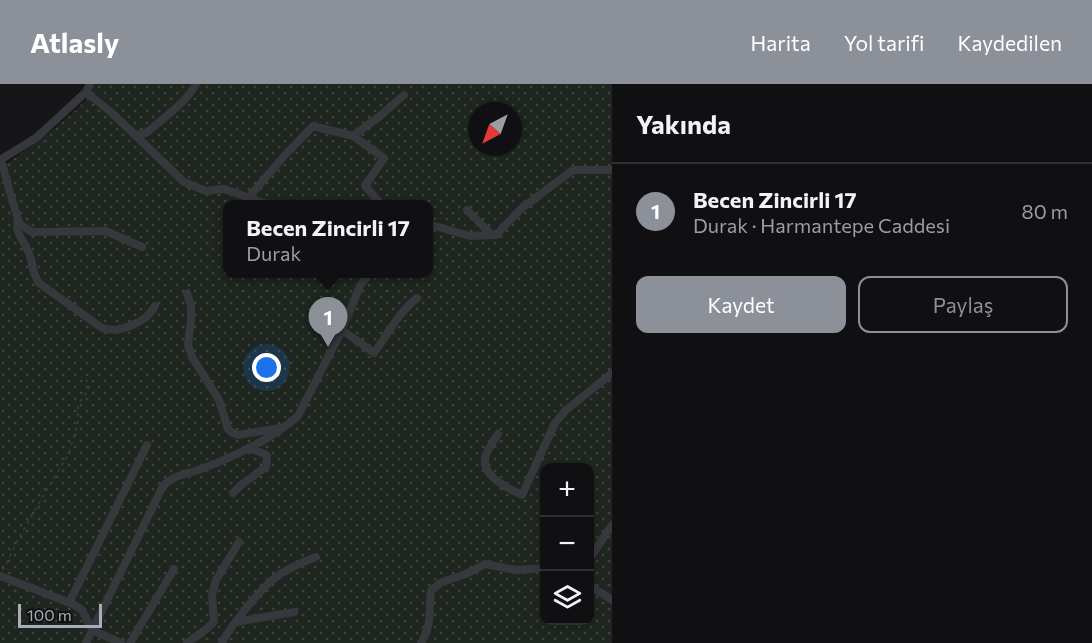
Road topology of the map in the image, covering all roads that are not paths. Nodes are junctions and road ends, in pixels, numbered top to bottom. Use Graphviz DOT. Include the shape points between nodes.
graph roads {
  1 [pos="196,84"];
  2 [pos="88,88"];
  3 [pos="404,96"];
  4 [pos="135,135"];
  5 [pos="353,136"];
  6 [pos="1,160"];
  7 [pos="612,170"];
  8 [pos="249,198"];
  9 [pos="256,200"];
  10 [pos="375,200"];
  11 [pos="467,210"];
  12 [pos="18,220"];
  13 [pos="433,225"];
  14 [pos="492,235"];
  15 [pos="142,247"];
  16 [pos="366,278"];
  17 [pos="187,293"];
  18 [pos="417,298"];
  19 [pos="155,306"];
  20 [pos="342,330"];
  21 [pos="612,374"];
  22 [pos="285,427"];
  23 [pos="498,434"];
  24 [pos="147,445"];
  25 [pos="248,448"];
  26 [pos="535,467"];
  27 [pos="540,469"];
  28 [pos="233,493"];
  29 [pos="612,525"];
  30 [pos="239,542"];
  31 [pos="594,552"];
  32 [pos="316,556"];
  33 [pos="540,568"];
  34 [pos="174,569"];
  35 [pos="0,575"];
  36 [pos="594,589"];
  37 [pos="612,600"];
  38 [pos="69,603"];
  39 [pos="294,612"];
  40 [pos="236,622"];
  41 [pos="92,630"];
  42 [pos="221,642"];
  43 [pos="86,643"];
  44 [pos="122,643"];
  45 [pos="130,643"];
  46 [pos="187,643"];
  47 [pos="421,643"];
  1 -- 4 [label="street" via="151,129"];
  2 -- 4 [label="street"];
  2 -- 6 [label="street" via="36,138"];
  3 -- 5 [label="street"];
  4 -- 8 [label="street" via="184,182 206,191 224,189"];
  5 -- 8 [label="street" via="313,126"];
  5 -- 10 [label="street" via="384,158 365,186"];
  6 -- 12 [label="street"];
  7 -- 14 [label="street" via="573,170"];
  8 -- 9 [label="street"];
  11 -- 14 [label="street"];
  12 -- 15 [label="street" via="32,232 106,231"];
  12 -- 19 [label="street" via="18,232 39,283 102,328 117,331 143,320"];
  13 -- 14 [label="street" via="470,236"];
  16 -- 20 [label="street"];
  17 -- 22 [label="street" via="192,319 188,345 219,400 228,429 238,435"];
  18 -- 20 [label="street" via="396,319 374,353"];
  20 -- 22 [label="street" via="298,416"];
  21 -- 26 [label="street" via="555,423"];
  22 -- 25 [label="street"];
  23 -- 26 [label="street" via="484,457 493,478 522,495"];
  24 -- 38 [label="street"];
  25 -- 28 [label="street" via="267,456 266,467"];
  25 -- 41 [label="street" via="200,470 171,478 163,486"];
  26 -- 27 [label="street"];
  29 -- 31 [label="street"];
  30 -- 46 [label="street" via="216,580 213,624"];
  32 -- 40 [label="street" via="273,578"];
  33 -- 47 [label="street" via="516,570 485,564 435,586 430,594 427,633"];
  34 -- 45 [label="street"];
  35 -- 38 [label="street"];
  36 -- 37 [label="street"];
  38 -- 41 [label="street" via="82,610"];
  39 -- 40 [label="street"];
  40 -- 42 [label="street"];
  41 -- 43 [label="street"];
  41 -- 44 [label="street"];
}
